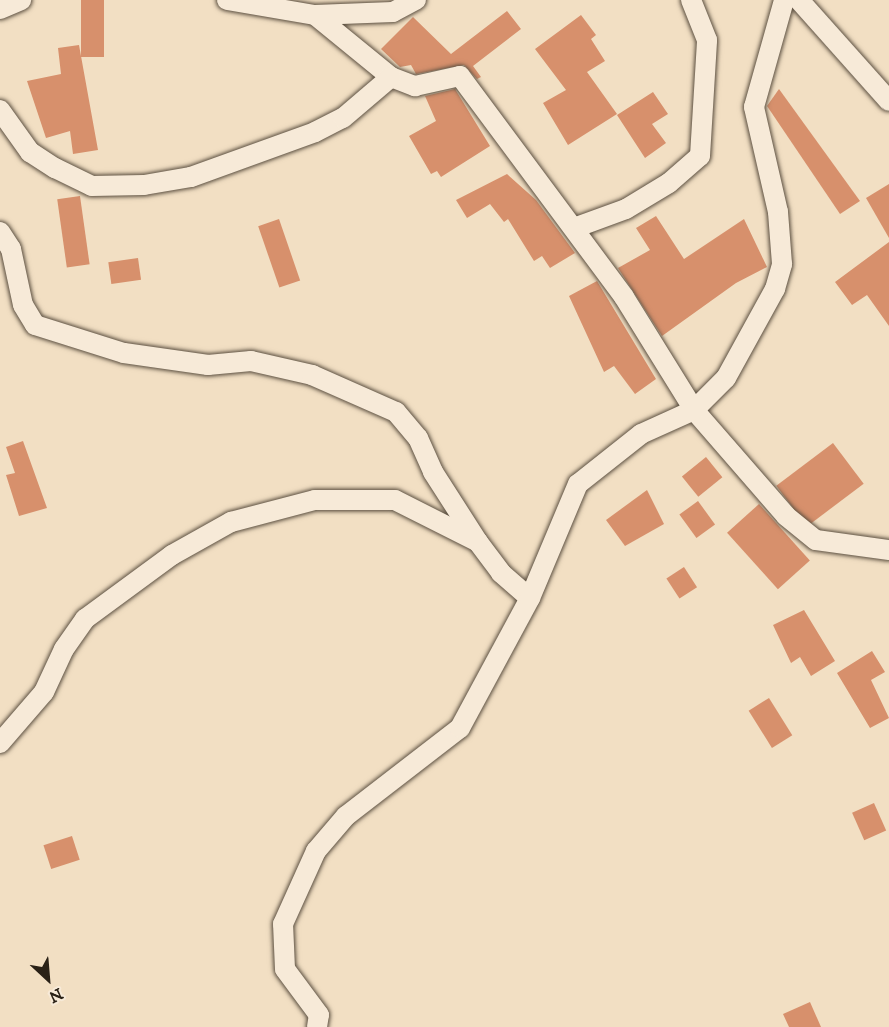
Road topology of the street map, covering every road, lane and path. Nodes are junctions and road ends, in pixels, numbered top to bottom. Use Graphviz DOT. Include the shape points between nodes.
graph roads {
  1 [pos="21,0"];
  2 [pos="226,0"];
  3 [pos="416,0"];
  4 [pos="691,0"];
  5 [pos="784,0"];
  6 [pos="799,0"];
  7 [pos="0,9"];
  8 [pos="315,15"];
  9 [pos="391,77"];
  10 [pos="889,101"];
  11 [pos="0,110"];
  12 [pos="574,228"];
  13 [pos="0,232"];
  14 [pos="693,410"];
  15 [pos="478,542"];
  16 [pos="889,550"];
  17 [pos="530,598"];
  18 [pos="0,743"];
  19 [pos="317,1027"];
  1 -- 7 [label="street"];
  2 -- 8 [label="street"];
  3 -- 8 [label="street" via="393,12"];
  4 -- 12 [label="street" via="708,40 700,156 669,183 626,209"];
  5 -- 14 [label="street" via="753,107 778,212 782,264 775,289 743,353"];
  6 -- 10 [label="street"];
  8 -- 9 [label="street"];
  9 -- 11 [label="street" via="343,118 315,132 191,177 144,185 92,186 55,168 30,152"];
  9 -- 12 [label="street" via="415,86 460,76"];
  12 -- 14 [label="street" via="624,297"];
  13 -- 15 [label="street" via="11,249 23,305 35,325 124,353 208,365 251,361 312,375 396,412 418,438 433,472"];
  14 -- 16 [label="street" via="786,516 816,540"];
  14 -- 17 [label="street" via="641,434 578,484"];
  15 -- 17 [label="street" via="501,573"];
  15 -- 18 [label="street" via="395,500 315,500 231,522 172,555 85,619 64,649 44,692"];
  17 -- 19 [label="street" via="460,728 346,816 316,851 283,924 285,969 319,1015"];
}
